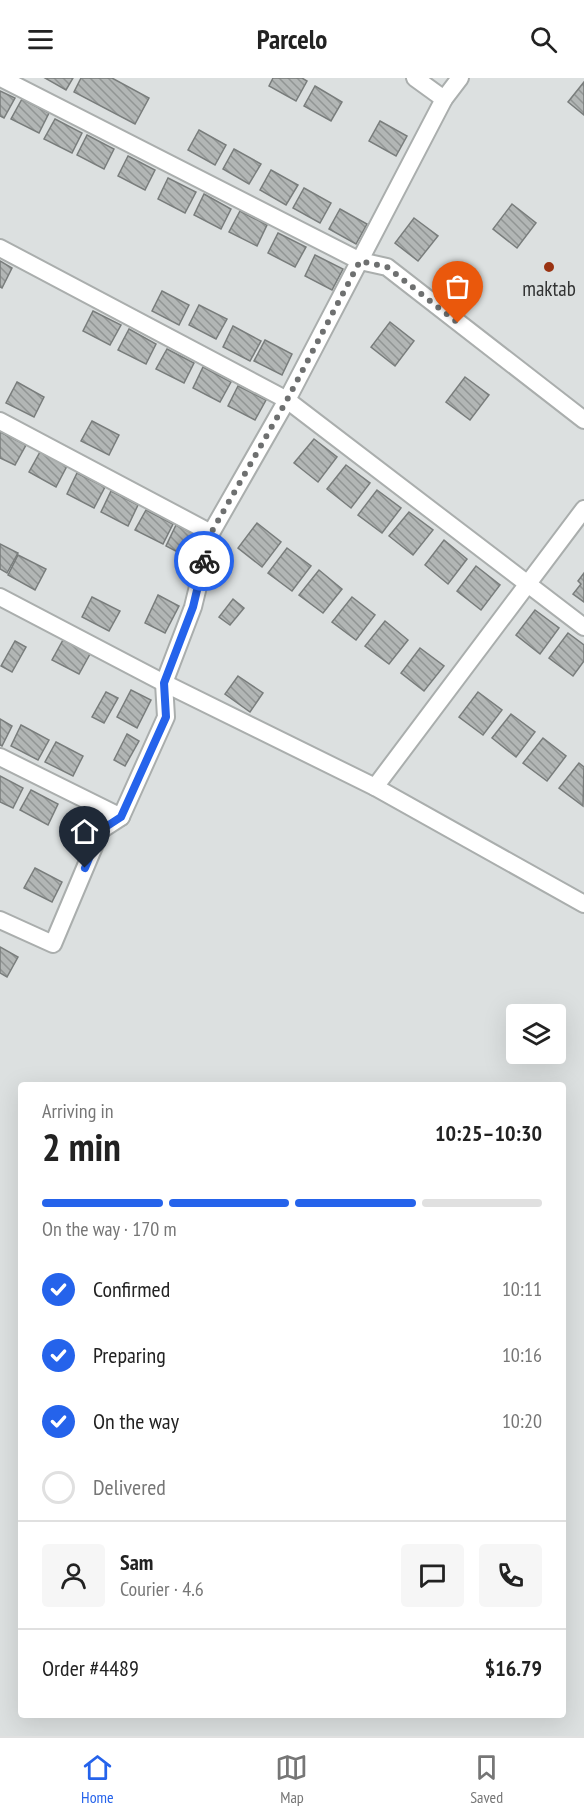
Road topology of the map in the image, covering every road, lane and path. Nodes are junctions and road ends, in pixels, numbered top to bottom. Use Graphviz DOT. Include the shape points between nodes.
graph roads {
  1 [pos="1,78"];
  2 [pos="415,78"];
  3 [pos="460,78"];
  4 [pos="444,99"];
  5 [pos="0,248"];
  6 [pos="360,261"];
  7 [pos="287,400"];
  8 [pos="584,420"];
  9 [pos="0,421"];
  10 [pos="584,509"];
  11 [pos="211,533"];
  12 [pos="528,583"];
  13 [pos="0,597"];
  14 [pos="584,627"];
  15 [pos="164,683"];
  16 [pos="0,757"];
  17 [pos="375,787"];
  18 [pos="121,817"];
  19 [pos="584,904"];
  20 [pos="0,920"];
  1 -- 6 [label="street"];
  2 -- 4 [label="street"];
  3 -- 4 [label="street"];
  4 -- 6 [label="street"];
  5 -- 7 [label="street"];
  6 -- 7 [label="street"];
  6 -- 8 [label="street" via="387,267"];
  7 -- 11 [label="street"];
  7 -- 12 [label="street"];
  9 -- 11 [label="street"];
  10 -- 12 [label="street"];
  11 -- 15 [label="street" via="193,607"];
  12 -- 14 [label="street"];
  12 -- 17 [label="street"];
  13 -- 15 [label="street"];
  15 -- 17 [label="street"];
  15 -- 18 [label="street" via="166,717"];
  16 -- 18 [label="street"];
  17 -- 19 [label="street"];
  18 -- 20 [label="street" via="101,830 53,944"];
}
